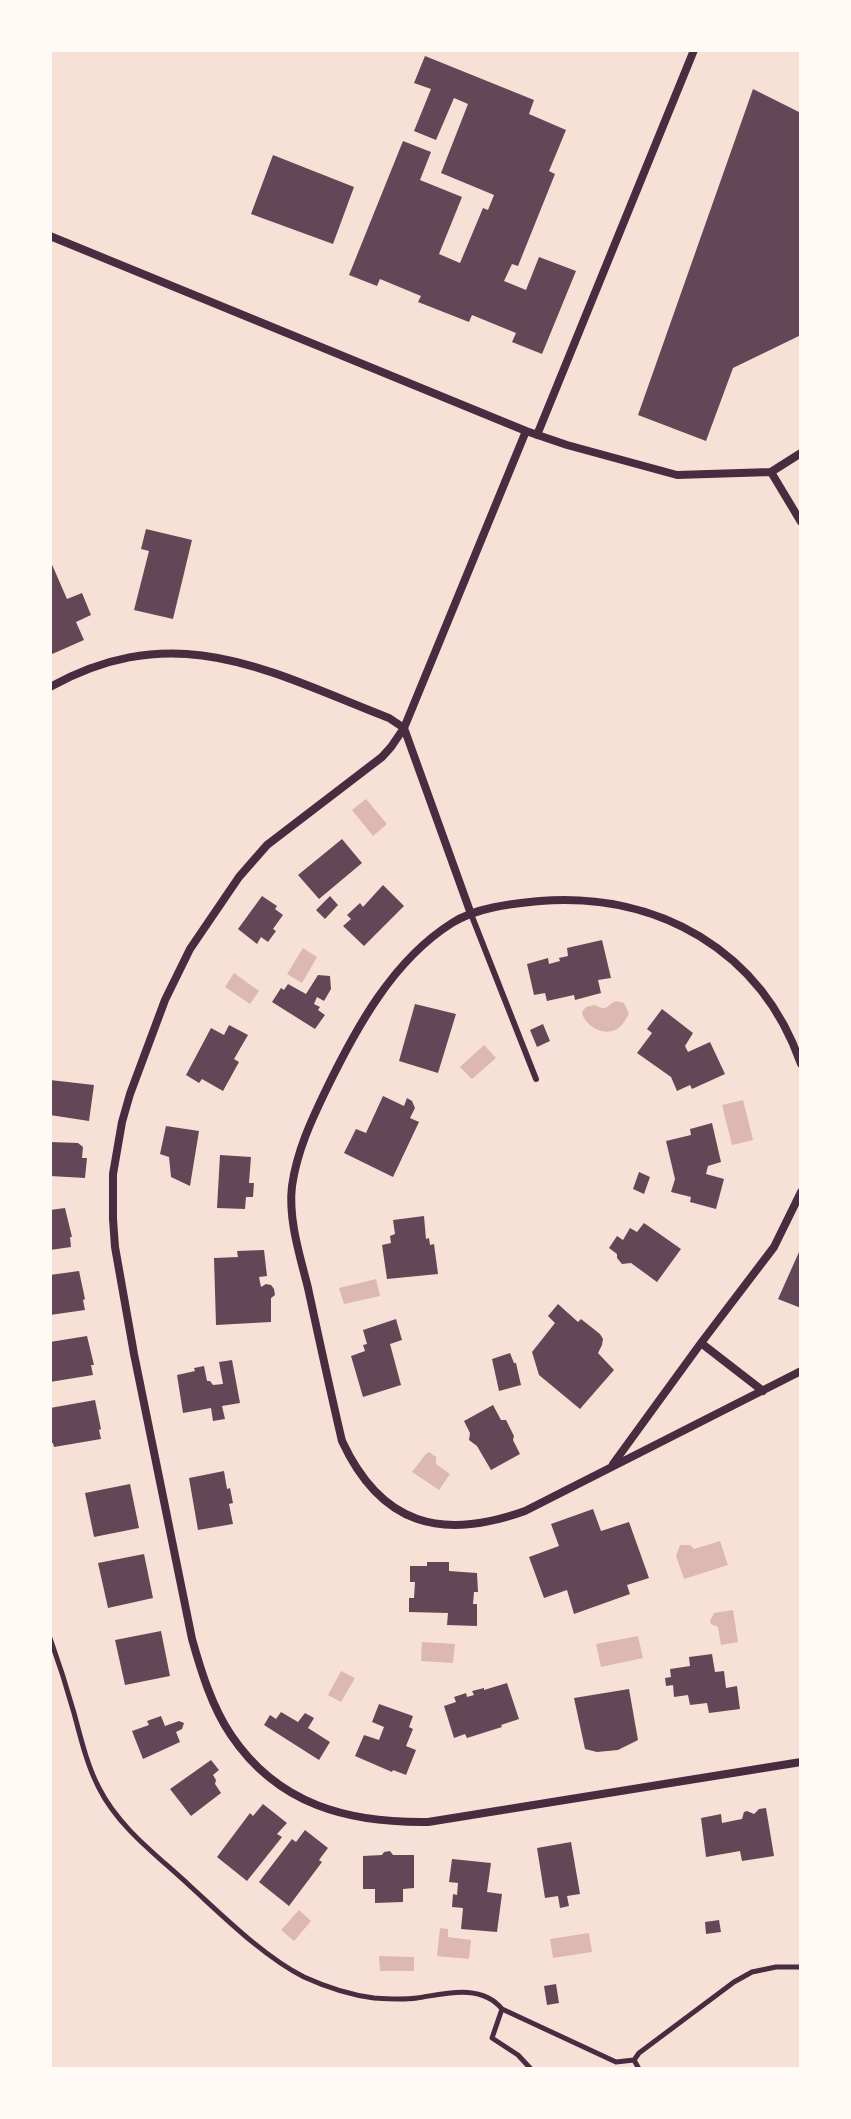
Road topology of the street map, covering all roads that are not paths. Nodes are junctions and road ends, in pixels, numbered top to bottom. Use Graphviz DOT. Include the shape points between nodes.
graph roads {
  1 [pos="694,50"];
  2 [pos="50,236"];
  3 [pos="526,431"];
  4 [pos="537,435"];
  5 [pos="801,453"];
  6 [pos="771,472"];
  7 [pos="801,522"];
  8 [pos="50,687"];
  9 [pos="404,728"];
  10 [pos="471,914"];
  11 [pos="801,1064"];
  12 [pos="536,1079"];
  13 [pos="801,1192"];
  14 [pos="701,1343"];
  15 [pos="801,1371"];
  16 [pos="763,1391"];
  17 [pos="610,1468"];
  18 [pos="801,1762"];
  1 -- 4 [label="street"];
  2 -- 3 [label="street"];
  3 -- 4 [label="street"];
  3 -- 9 [label="street"];
  4 -- 6 [label="street" via="677,475"];
  5 -- 6 [label="street"];
  6 -- 7 [label="street"];
  8 -- 9 [label="street" via="82,670 128,657 199,654 250,664"];
  9 -- 10 [label="street"];
  9 -- 18 [label="street" via="382,757 267,845 239,877 190,949 165,1000 122,1122 113,1174 119,1271 192,1639 206,1684 230,1734 268,1775 312,1804 377,1821 428,1822"];
  10 -- 11 [label="street" via="518,904 576,901 629,907 682,926 728,956 755,983 788,1033"];
  10 -- 12 [label="lane"];
  10 -- 17 [label="street" via="422,945 385,988 334,1075 296,1165 292,1212 342,1441 352,1464 393,1508 456,1527 525,1511"];
  13 -- 14 [label="street" via="774,1247"];
  14 -- 16 [label="street"];
  14 -- 17 [label="street"];
  15 -- 16 [label="street"];
  16 -- 17 [label="street"];
}
